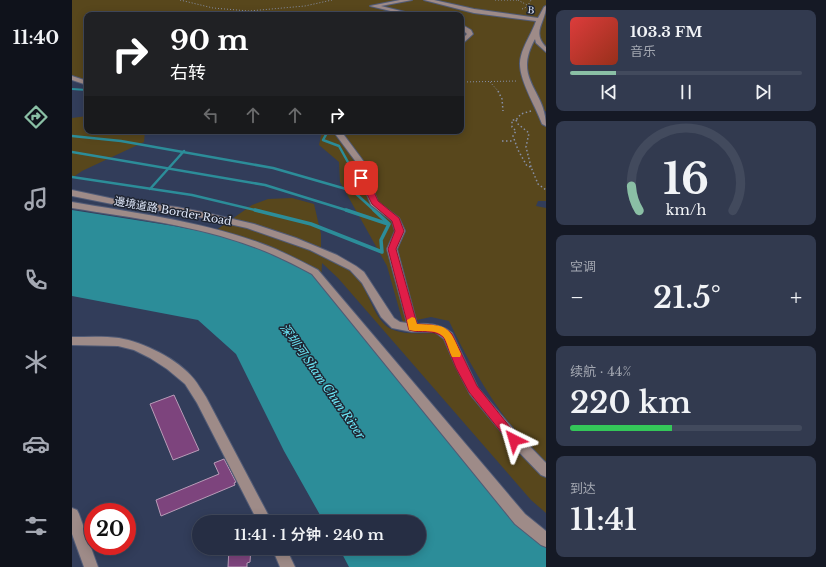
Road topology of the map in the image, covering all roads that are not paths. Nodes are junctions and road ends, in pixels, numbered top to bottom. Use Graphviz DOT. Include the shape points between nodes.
graph roads {
  1 [pos="409,0"];
  2 [pos="427,0"];
  3 [pos="546,8"];
  4 [pos="400,12"];
  5 [pos="538,20"];
  6 [pos="464,28"];
  7 [pos="536,30"];
  8 [pos="464,40"];
  9 [pos="525,50"];
  10 [pos="546,50"];
  11 [pos="72,78"];
  12 [pos="84,82"];
  13 [pos="546,124"];
  14 [pos="340,134"];
  15 [pos="72,193"];
  16 [pos="72,205"];
  17 [pos="412,328"];
  18 [pos="72,341"];
  19 [pos="546,472"];
  20 [pos="72,514"];
  21 [pos="261,515"];
  22 [pos="546,540"];
  23 [pos="282,555"];
  24 [pos="91,567"];
  25 [pos="288,567"];
  1 -- 4 [label="street" via="373,6"];
  2 -- 5 [label="street, B" via="474,11"];
  3 -- 5 [label="street"];
  5 -- 7 [label="street"];
  6 -- 8 [label="street" via="470,34"];
  7 -- 9 [label="street"];
  7 -- 10 [label="street" via="538,42"];
  9 -- 10 [label="street"];
  9 -- 13 [label="street" via="522,64 525,76"];
  11 -- 12 [label="street"];
  14 -- 17 [label="street" via="363,166 361,178 374,203 396,220 400,231 392,249"];
  15 -- 17 [label="street, 邊境道路 Border Road" via="96,196 119,203 184,211 259,228 294,239 355,269 366,278 388,319 396,325"];
  16 -- 22 [label="street" via="220,232 293,259 315,272 520,519"];
  17 -- 19 [label="street, 邊境道路 Border Road" via="437,328 448,336 473,389 506,432"];
  18 -- 21 [label="street" via="118,342 136,347 165,362 189,381 202,400"];
  20 -- 24 [label="street"];
  23 -- 25 [label="street"];
}
